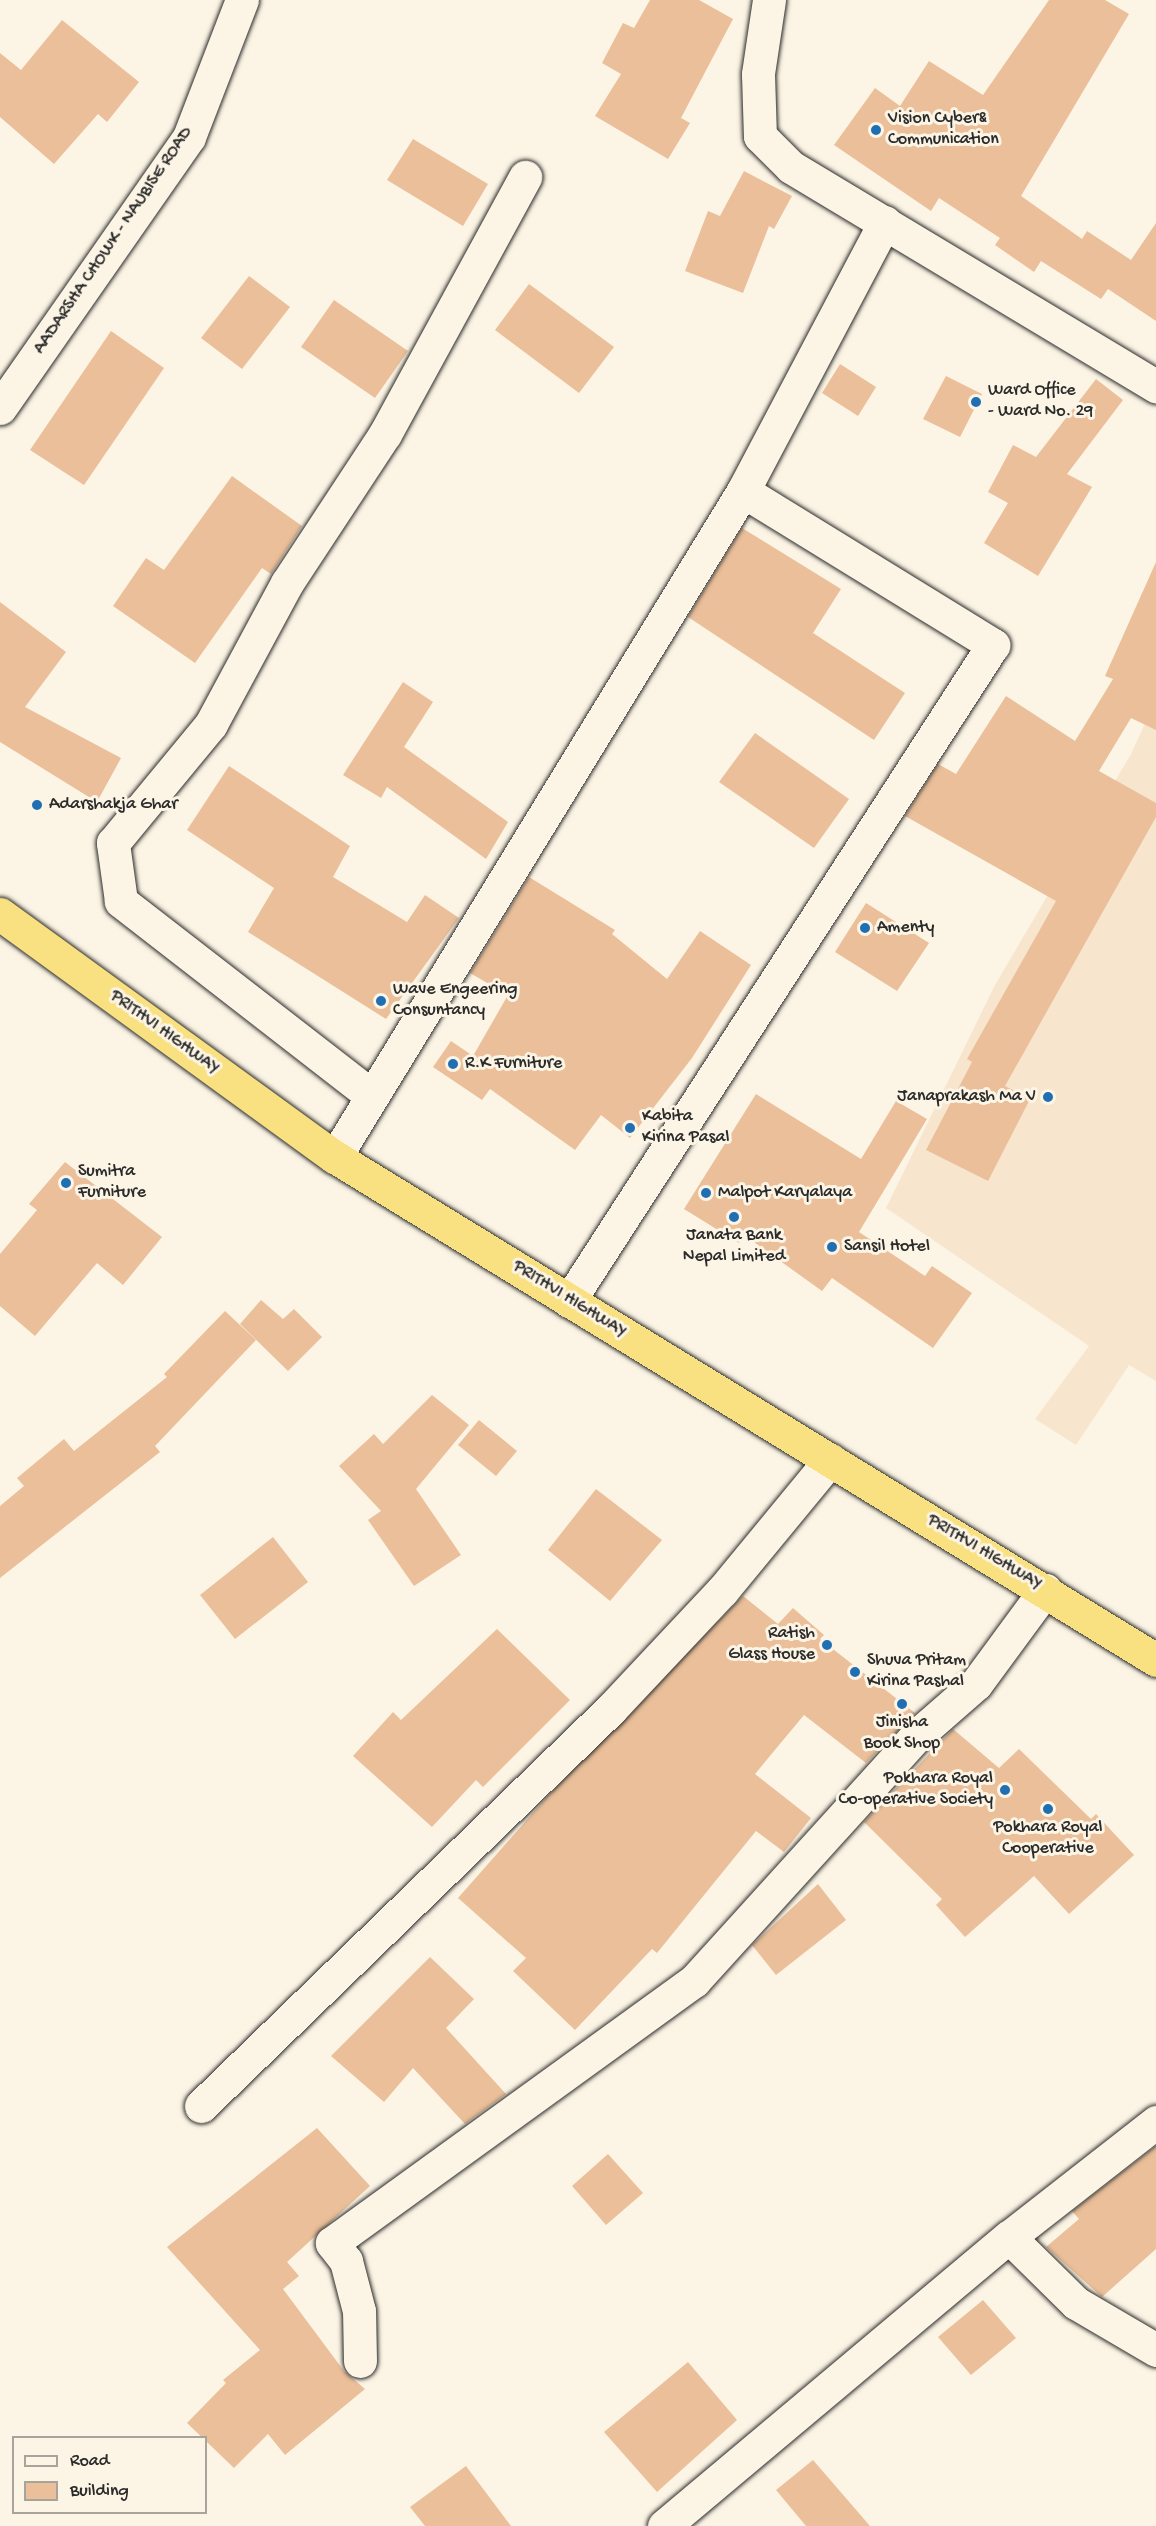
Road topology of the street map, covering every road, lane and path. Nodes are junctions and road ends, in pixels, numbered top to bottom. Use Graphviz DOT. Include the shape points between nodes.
graph roads {
  1 [pos="242,0"];
  2 [pos="769,0"];
  3 [pos="525,177"];
  4 [pos="885,222"];
  5 [pos="1156,386"];
  6 [pos="0,408"];
  7 [pos="743,491"];
  8 [pos="0,914"];
  9 [pos="372,1096"];
  10 [pos="335,1157"];
  11 [pos="569,1301"];
  12 [pos="830,1460"];
  13 [pos="1045,1590"];
  14 [pos="1156,1660"];
  15 [pos="201,2106"];
  16 [pos="1156,2122"];
  17 [pos="1009,2237"];
  18 [pos="1156,2350"];
  19 [pos="360,2361"];
  20 [pos="664,2526"];
  1 -- 6 [label="street, AADARSHA CHOWK - NAUBISE ROAD" via="189,137"];
  2 -- 4 [label="street" via="759,74 760,136 790,167"];
  3 -- 9 [label="street" via="386,434 287,583 211,724 113,843 122,901"];
  4 -- 5 [label="street"];
  4 -- 7 [label="street"];
  7 -- 9 [label="street"];
  7 -- 11 [label="street" via="993,645"];
  8 -- 10 [label="highway, PRITHVI HIGHWAY"];
  9 -- 10 [label="street"];
  10 -- 11 [label="highway, PRITHVI HIGHWAY"];
  11 -- 12 [label="highway, PRITHVI HIGHWAY"];
  12 -- 13 [label="highway, PRITHVI HIGHWAY"];
  12 -- 15 [label="street" via="722,1591 611,1709"];
  13 -- 14 [label="highway, PRITHVI HIGHWAY"];
  13 -- 19 [label="street" via="976,1684 914,1738 694,1980 332,2243 346,2261 359,2312"];
  16 -- 17 [label="street"];
  17 -- 18 [label="street" via="1076,2303"];
  17 -- 20 [label="street"];
}
